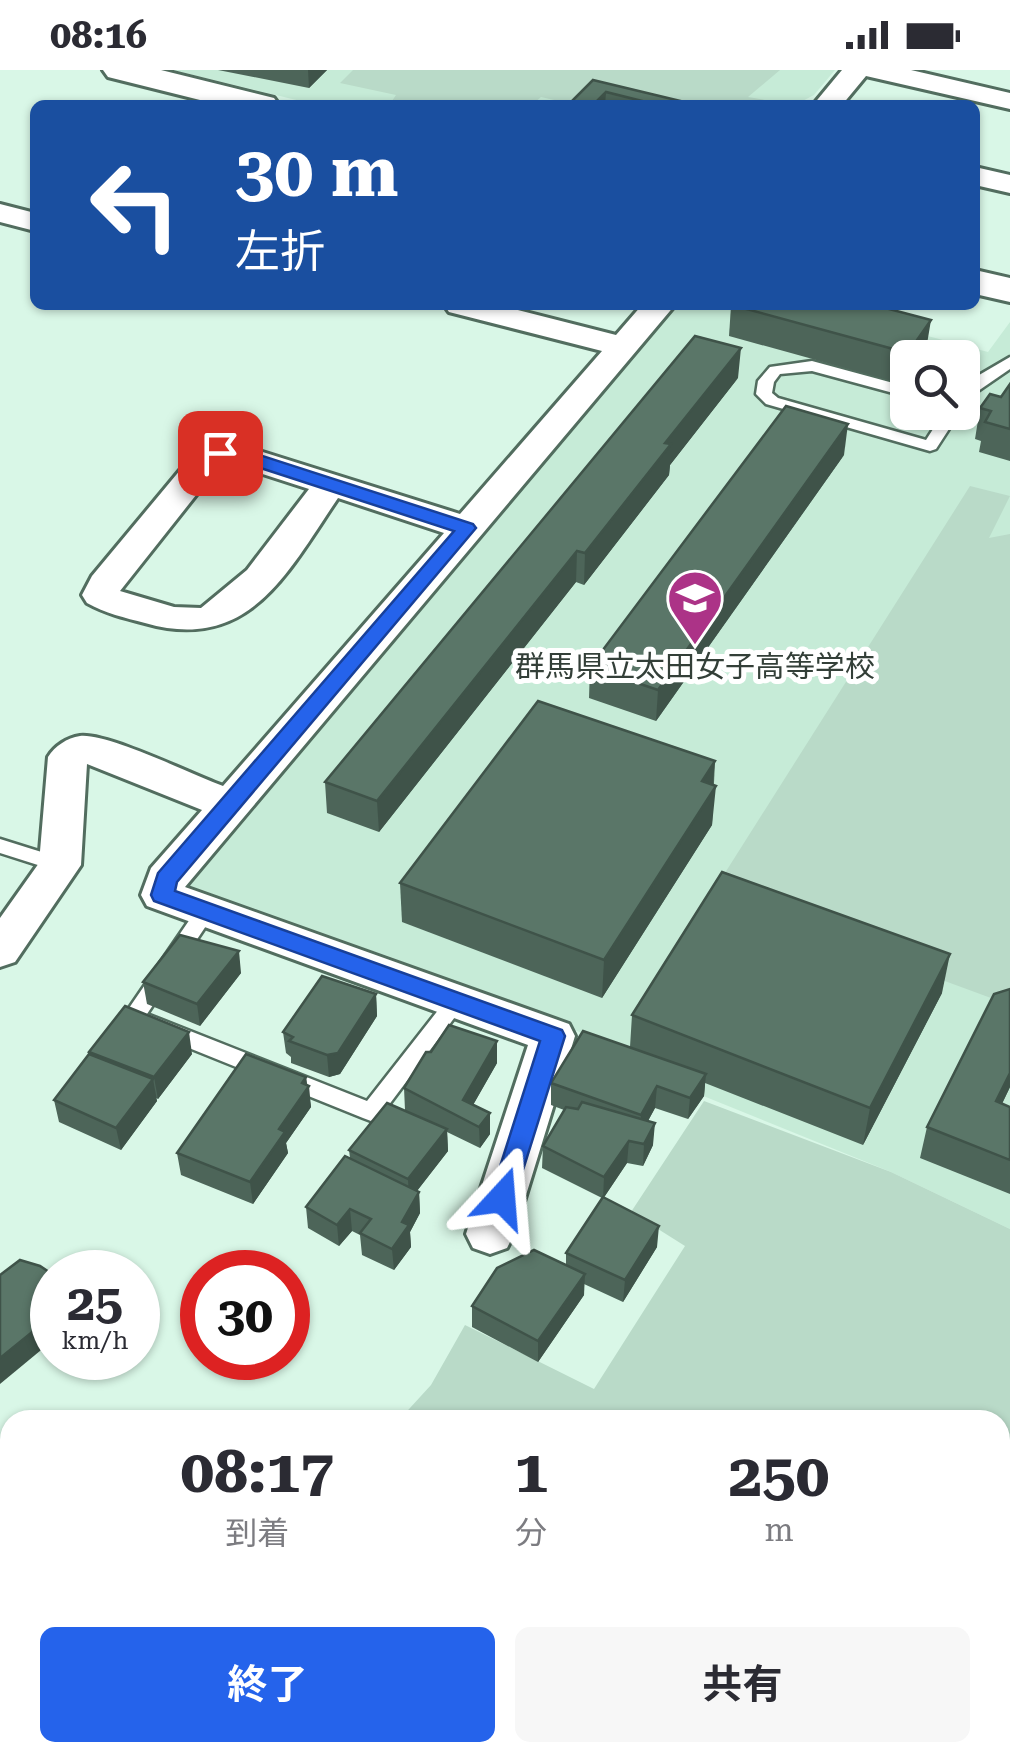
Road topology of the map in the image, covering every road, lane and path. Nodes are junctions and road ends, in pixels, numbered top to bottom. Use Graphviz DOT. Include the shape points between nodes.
graph roads {
  1 [pos="120,70"];
  2 [pos="857,70"];
  3 [pos="875,70"];
  4 [pos="242,100"];
  5 [pos="831,100"];
  6 [pos="1010,100"];
  7 [pos="980,177"];
  8 [pos="1010,184"];
  9 [pos="0,213"];
  10 [pos="30,221"];
  11 [pos="980,283"];
  12 [pos="1010,290"];
  13 [pos="480,310"];
  14 [pos="655,310"];
  15 [pos="623,346"];
  16 [pos="1010,362"];
  17 [pos="980,380"];
  18 [pos="890,388"];
  19 [pos="940,430"];
  20 [pos="328,485"];
  21 [pos="466,528"];
  22 [pos="230,805"];
  23 [pos="0,846"];
  24 [pos="60,866"];
  25 [pos="206,910"];
  26 [pos="0,950"];
  27 [pos="457,1001"];
  28 [pos="490,1234"];
  1 -- 4 [label="street"];
  2 -- 5 [label="street"];
  3 -- 6 [label="street"];
  7 -- 8 [label="street"];
  9 -- 10 [label="street"];
  11 -- 12 [label="street"];
  13 -- 15 [label="street"];
  14 -- 15 [label="street"];
  15 -- 21 [label="street"];
  16 -- 17 [label="lane"];
  18 -- 19 [label="lane" via="796,366 775,370 764,394 930,446"];
  20 -- 20 [label="street" via="234,453 208,458 100,595 175,620 214,616 250,588"];
  20 -- 21 [label="street"];
  21 -- 22 [label="street"];
  22 -- 24 [label="street" via="83,749 68,757 64,770"];
  22 -- 25 [label="street" via="166,879 162,895"];
  23 -- 24 [label="lane"];
  24 -- 26 [label="street"];
  25 -- 27 [label="street"];
  25 -- 27 [label="lane" via="134,1017 371,1112"];
  27 -- 28 [label="street" via="553,1036"];
}
